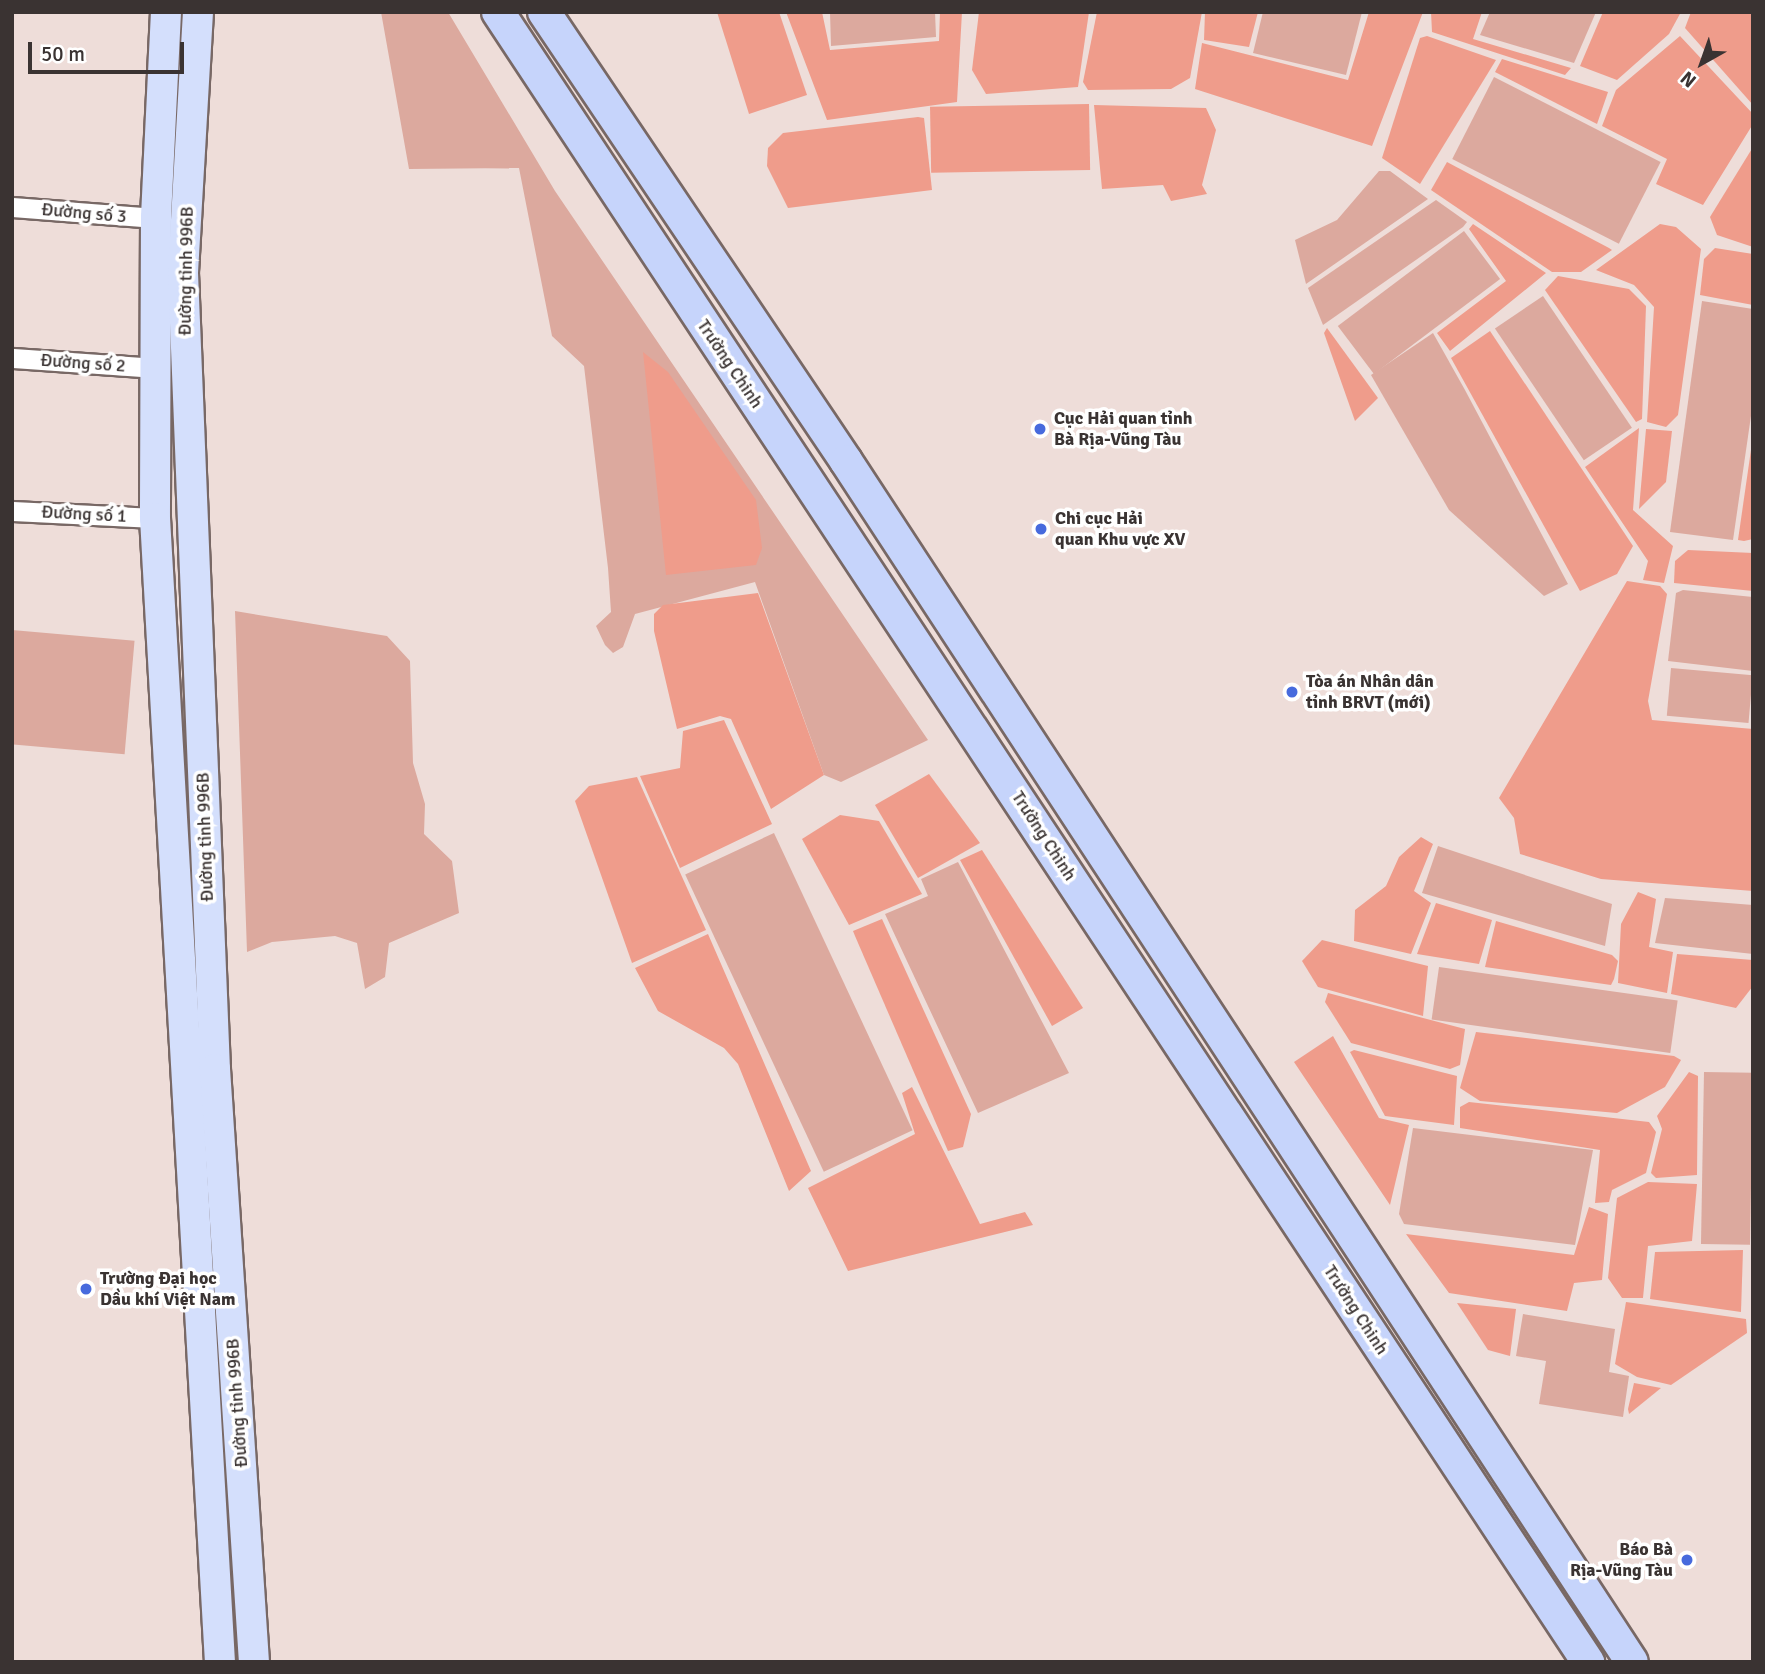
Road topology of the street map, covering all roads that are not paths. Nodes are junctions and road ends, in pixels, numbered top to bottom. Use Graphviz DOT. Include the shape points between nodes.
graph roads {
  1 [pos="166,12"];
  2 [pos="198,12"];
  3 [pos="498,12"];
  4 [pos="544,12"];
  5 [pos="12,207"];
  6 [pos="156,218"];
  7 [pos="12,358"];
  8 [pos="154,368"];
  9 [pos="12,510"];
  10 [pos="155,518"];
  11 [pos="184,1066"];
  12 [pos="215,1069"];
  13 [pos="220,1662"];
  14 [pos="254,1662"];
  15 [pos="1588,1662"];
  16 [pos="1632,1662"];
  1 -- 6 [label="main road, Đường tỉnh 996B"];
  2 -- 12 [label="main road, Đường tỉnh 996B" via="183,273"];
  3 -- 15 [label="highway, Trường Chinh"];
  4 -- 16 [label="highway, Trường Chinh" via="846,461"];
  5 -- 6 [label="street, Đường số 3"];
  6 -- 8 [label="main road, Đường tỉnh 996B"];
  7 -- 8 [label="street, Đường số 2"];
  8 -- 10 [label="main road, Đường tỉnh 996B"];
  9 -- 10 [label="street, Đường số 1"];
  10 -- 11 [label="main road, Đường tỉnh 996B"];
  11 -- 12 [label="main road"];
  11 -- 13 [label="main road, Đường tỉnh 996B"];
  12 -- 14 [label="main road, Đường tỉnh 996B"];
}
